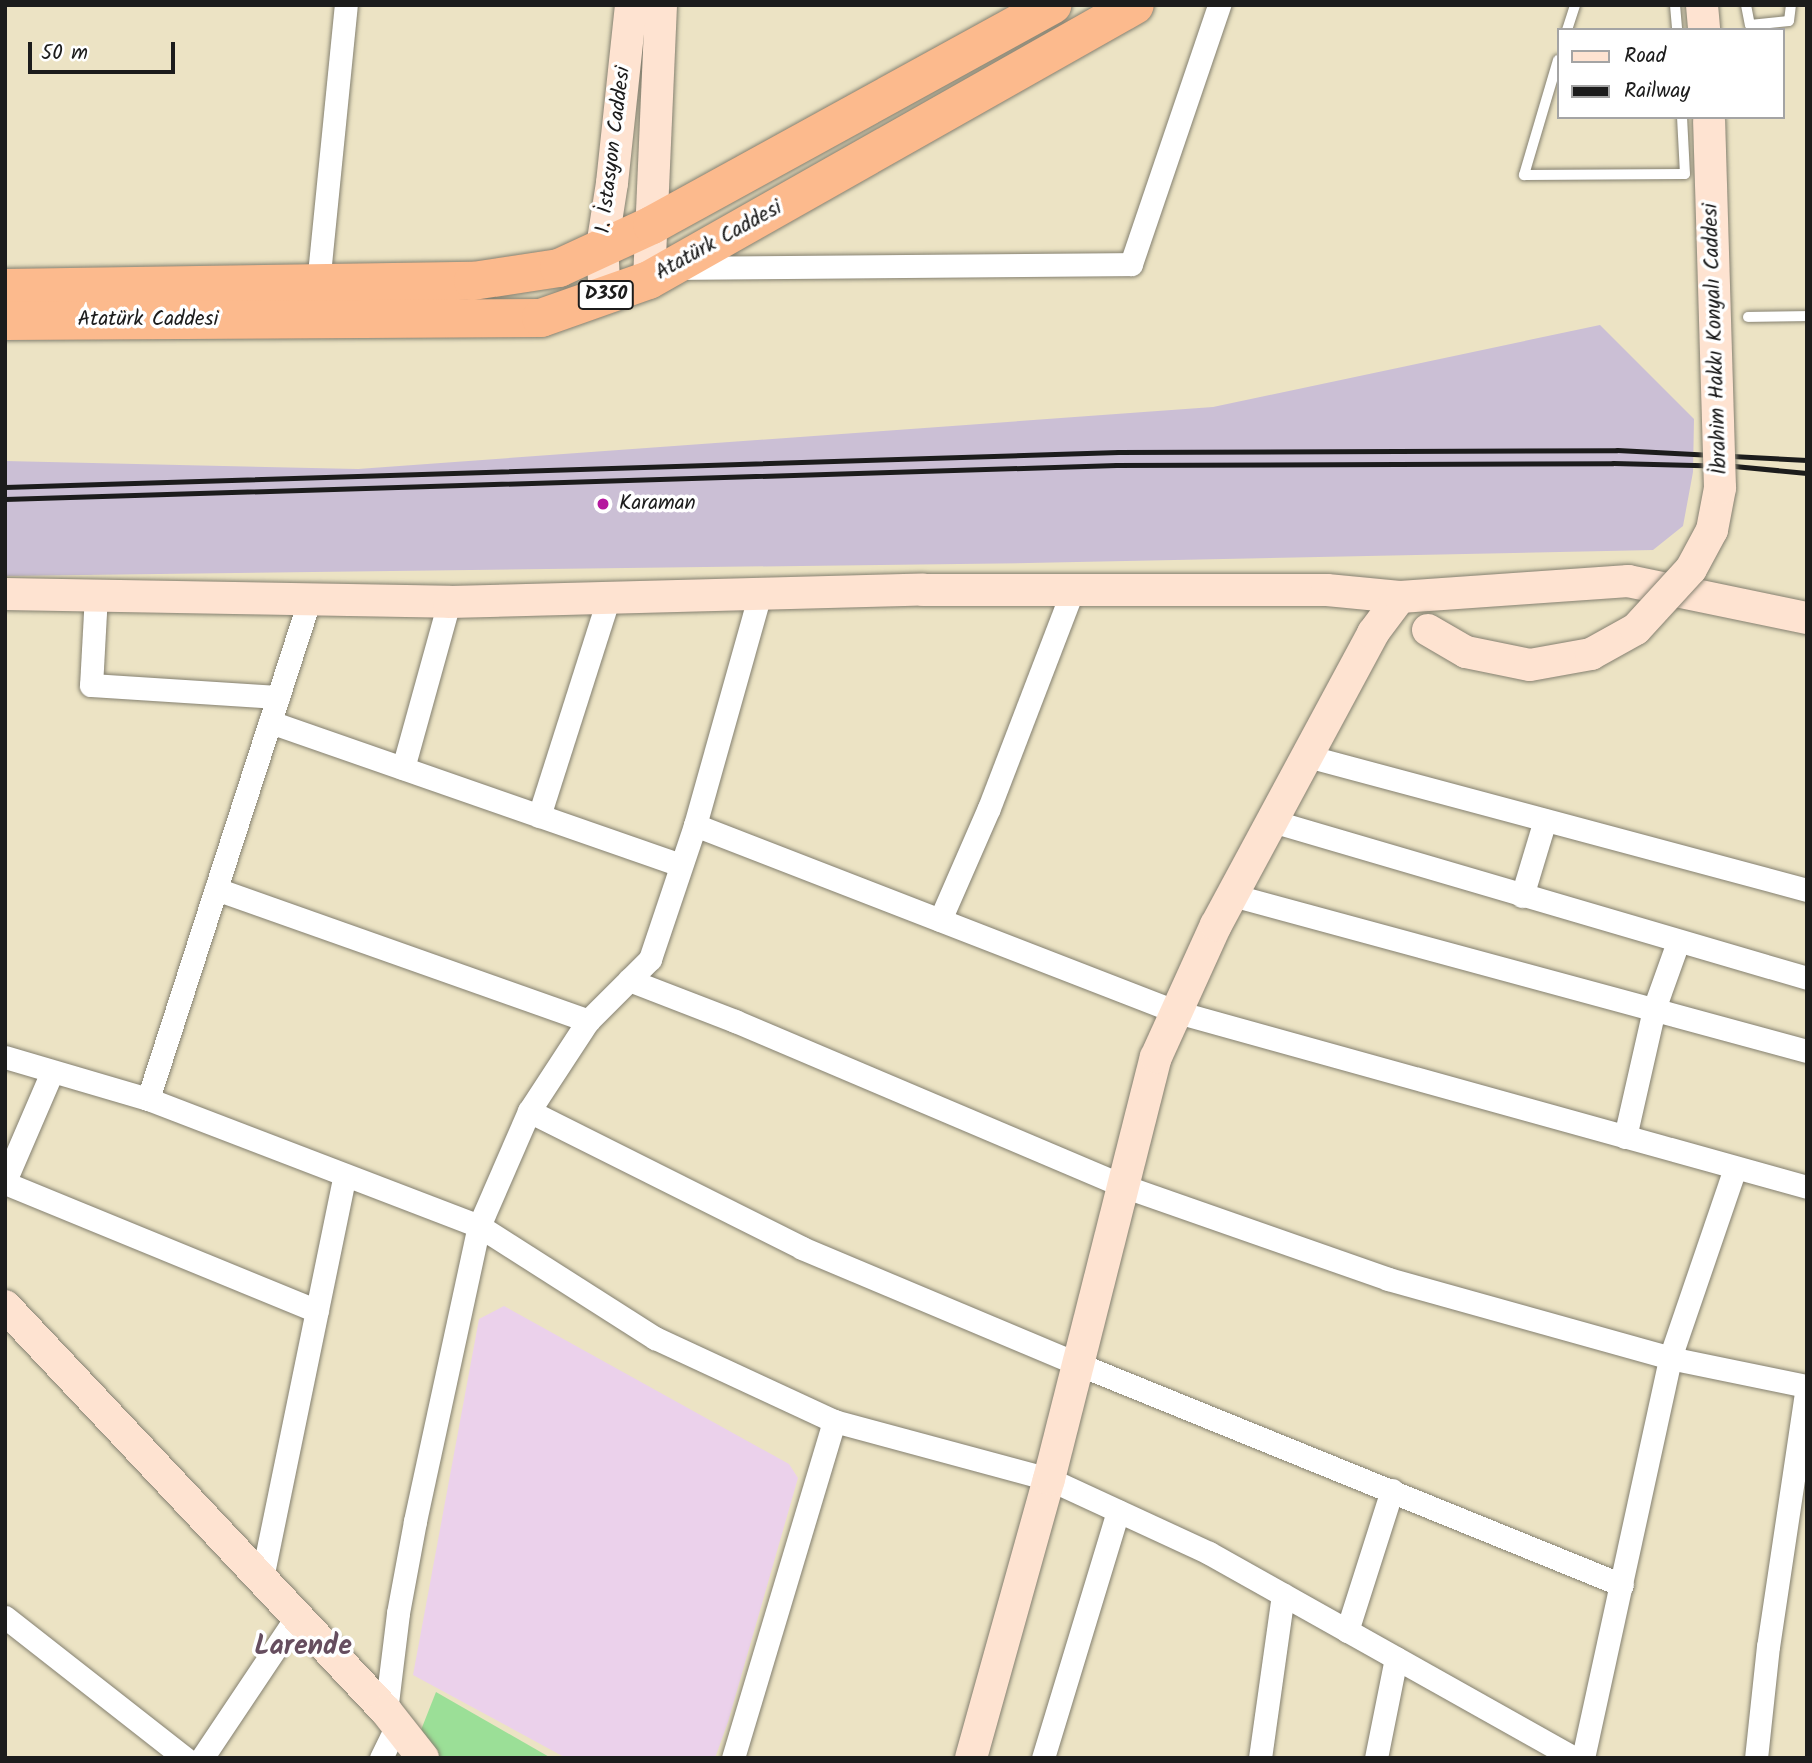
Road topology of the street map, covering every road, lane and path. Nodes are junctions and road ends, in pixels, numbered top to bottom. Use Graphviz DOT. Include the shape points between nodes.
graph roads {
  1 [pos="346,5"];
  2 [pos="631,5"];
  3 [pos="661,5"];
  4 [pos="1053,5"];
  5 [pos="1135,5"];
  6 [pos="1219,5"];
  7 [pos="1574,5"];
  8 [pos="1675,5"];
  9 [pos="1702,5"];
  10 [pos="1746,5"];
  11 [pos="1791,5"];
  12 [pos="1568,28"];
  13 [pos="1677,28"];
  14 [pos="1704,28"];
  15 [pos="1556,67"];
  16 [pos="1700,119"];
  17 [pos="1700,119"];
  18 [pos="652,225"];
  19 [pos="601,247"];
  20 [pos="660,274"];
  21 [pos="318,284"];
  22 [pos="5,288"];
  23 [pos="605,296"];
  24 [pos="1807,316"];
  25 [pos="1748,317"];
  26 [pos="5,321"];
  27 [pos="1072,592"];
  28 [pos="5,594"];
  29 [pos="96,594"];
  30 [pos="760,594"];
  31 [pos="609,596"];
  32 [pos="1400,597"];
  33 [pos="310,598"];
  34 [pos="449,602"];
  35 [pos="1807,618"];
  36 [pos="1373,633"];
  37 [pos="278,697"];
  38 [pos="270,722"];
  39 [pos="1307,756"];
  40 [pos="403,768"];
  41 [pos="539,816"];
  42 [pos="1545,820"];
  43 [pos="1272,821"];
  44 [pos="695,825"];
  45 [pos="681,865"];
  46 [pos="216,889"];
  47 [pos="1807,890"];
  48 [pos="1232,895"];
  49 [pos="1522,896"];
  50 [pos="940,920"];
  51 [pos="1678,942"];
  52 [pos="1807,978"];
  53 [pos="629,980"];
  54 [pos="1654,1009"];
  55 [pos="1177,1012"];
  56 [pos="588,1021"];
  57 [pos="1807,1051"];
  58 [pos="5,1057"];
  59 [pos="52,1072"];
  60 [pos="148,1099"];
  61 [pos="529,1111"];
  62 [pos="1625,1137"];
  63 [pos="1735,1168"];
  64 [pos="345,1175"];
  65 [pos="5,1182"];
  66 [pos="1124,1186"];
  67 [pos="1807,1188"];
  68 [pos="479,1226"];
  69 [pos="5,1306"];
  70 [pos="317,1311"];
  71 [pos="1670,1358"];
  72 [pos="1078,1364"];
  73 [pos="834,1421"];
  74 [pos="1049,1479"];
  75 [pos="1392,1490"];
  76 [pos="1798,1504"];
  77 [pos="1118,1511"];
  78 [pos="262,1578"];
  79 [pos="1622,1585"];
  80 [pos="1283,1595"];
  81 [pos="297,1616"];
  82 [pos="5,1617"];
  83 [pos="1347,1631"];
  84 [pos="1396,1658"];
  85 [pos="392,1717"];
  86 [pos="185,1758"];
  87 [pos="202,1758"];
  88 [pos="381,1758"];
  89 [pos="423,1758"];
  90 [pos="733,1758"];
  91 [pos="971,1758"];
  92 [pos="1043,1758"];
  93 [pos="1260,1758"];
  94 [pos="1376,1758"];
  95 [pos="1574,1758"];
  96 [pos="1583,1758"];
  97 [pos="1756,1758"];
  1 -- 21 [label="street"];
  2 -- 19 [label="street, 1. İstasyon Caddesi"];
  3 -- 18 [label="street, 1. İstasyon Caddesi"];
  4 -- 18 [label="highway, Atatürk Caddesi / D350"];
  5 -- 20 [label="highway, Atatürk Caddesi / D350"];
  6 -- 20 [label="street" via="1131,264"];
  7 -- 12 [label="lane"];
  8 -- 13 [label="lane"];
  9 -- 14 [label="street"];
  10 -- 11 [label="lane" via="1750,25 1789,22"];
  15 -- 16 [label="lane" via="1524,174 1685,174"];
  17 -- 36 [label="street, İbrahim Hakkı Konyalı Caddesi, bridge" via="1720,488 1712,530 1692,569 1636,629 1591,654 1530,665 1466,652 1404,624"];
  18 -- 19 [label="highway, Atatürk Caddesi / D350"];
  18 -- 20 [label="street, 1. İstasyon Caddesi"];
  19 -- 21 [label="highway, Atatürk Caddesi / D350" via="559,268 473,281"];
  19 -- 23 [label="street, 1. İstasyon Caddesi"];
  20 -- 23 [label="highway, Atatürk Caddesi / D350"];
  21 -- 22 [label="highway, Atatürk Caddesi / D350"];
  23 -- 26 [label="highway, Atatürk Caddesi / D350" via="541,318"];
  24 -- 25 [label="lane"];
  27 -- 30 [label="street"];
  27 -- 32 [label="street" via="1327,590"];
  27 -- 50 [label="street" via="989,808"];
  28 -- 29 [label="street"];
  29 -- 33 [label="street"];
  29 -- 37 [label="street" via="91,685"];
  30 -- 31 [label="street"];
  30 -- 44 [label="street"];
  31 -- 34 [label="street"];
  31 -- 41 [label="street"];
  32 -- 35 [label="street" via="1628,581"];
  32 -- 36 [label="street"];
  33 -- 34 [label="street"];
  33 -- 37 [label="street"];
  34 -- 40 [label="street"];
  36 -- 39 [label="street"];
  37 -- 38 [label="street"];
  38 -- 40 [label="street"];
  38 -- 46 [label="street"];
  39 -- 42 [label="street"];
  39 -- 43 [label="street"];
  40 -- 41 [label="street"];
  41 -- 45 [label="street"];
  42 -- 47 [label="street"];
  42 -- 49 [label="street"];
  43 -- 48 [label="street"];
  43 -- 49 [label="street"];
  44 -- 45 [label="street"];
  44 -- 50 [label="street"];
  45 -- 53 [label="street" via="650,959"];
  46 -- 56 [label="street"];
  46 -- 60 [label="street"];
  48 -- 54 [label="street"];
  48 -- 55 [label="street"];
  49 -- 51 [label="street"];
  50 -- 55 [label="street"];
  51 -- 52 [label="street"];
  51 -- 54 [label="street"];
  53 -- 56 [label="street"];
  53 -- 66 [label="street"];
  54 -- 57 [label="street"];
  54 -- 62 [label="street"];
  55 -- 62 [label="street"];
  55 -- 66 [label="street" via="1156,1058"];
  56 -- 61 [label="street"];
  58 -- 59 [label="street"];
  59 -- 60 [label="street"];
  59 -- 65 [label="street"];
  60 -- 64 [label="street"];
  61 -- 68 [label="street"];
  61 -- 72 [label="street" via="802,1248"];
  62 -- 63 [label="street"];
  63 -- 67 [label="street"];
  63 -- 71 [label="street"];
  64 -- 68 [label="street"];
  64 -- 70 [label="street"];
  65 -- 70 [label="street"];
  66 -- 71 [label="street" via="1388,1279"];
  66 -- 72 [label="street"];
  68 -- 73 [label="street" via="655,1338"];
  68 -- 85 [label="street" via="398,1613"];
  69 -- 78 [label="street"];
  70 -- 78 [label="street"];
  71 -- 76 [label="street" via="1807,1387"];
  71 -- 79 [label="street"];
  72 -- 74 [label="street"];
  72 -- 75 [label="street"];
  73 -- 74 [label="street"];
  73 -- 90 [label="street"];
  74 -- 77 [label="street"];
  74 -- 91 [label="street"];
  75 -- 79 [label="street"];
  75 -- 83 [label="street"];
  76 -- 97 [label="street" via="1768,1646"];
  77 -- 80 [label="street" via="1209,1553"];
  77 -- 92 [label="street"];
  78 -- 81 [label="street"];
  79 -- 96 [label="street"];
  80 -- 83 [label="street"];
  80 -- 93 [label="street"];
  81 -- 85 [label="street"];
  81 -- 87 [label="street"];
  82 -- 86 [label="street"];
  83 -- 84 [label="street"];
  84 -- 94 [label="street"];
  84 -- 95 [label="street"];
  85 -- 88 [label="street"];
  85 -- 89 [label="street"];
}
